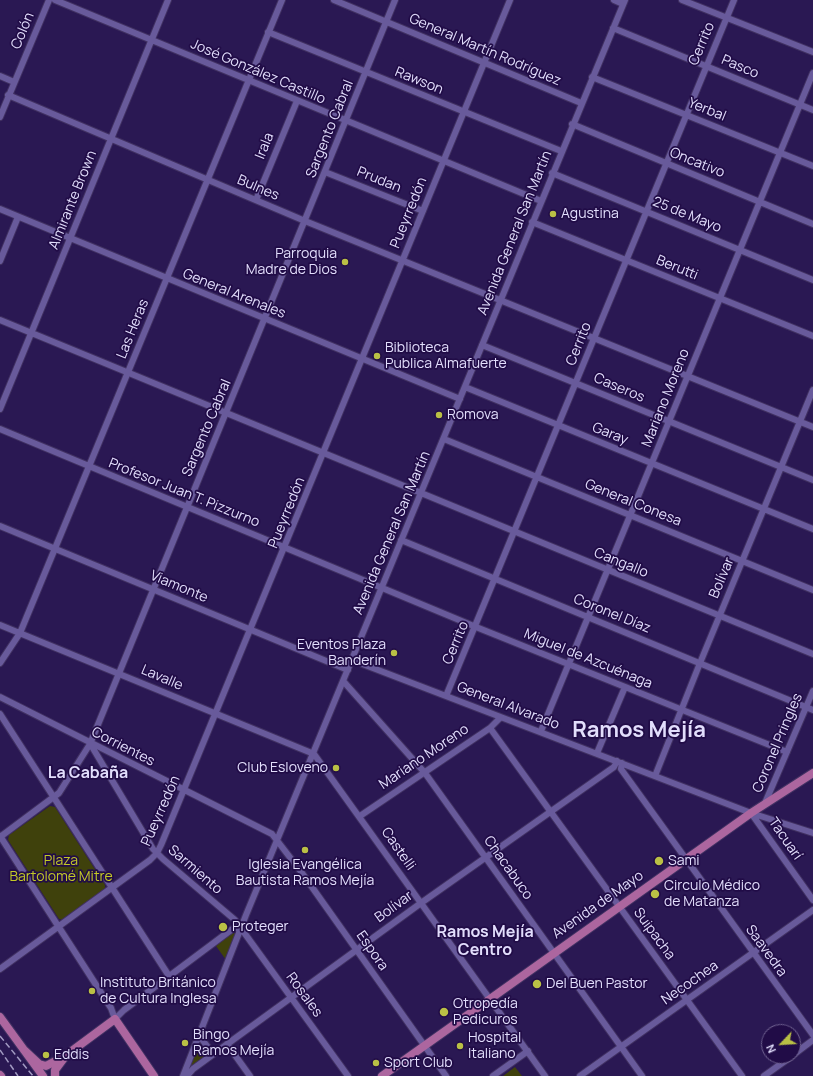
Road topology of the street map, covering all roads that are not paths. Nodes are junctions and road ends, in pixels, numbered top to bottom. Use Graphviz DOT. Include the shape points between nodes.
graph roads {
  1 [pos="49,0"];
  2 [pos="55,0"];
  3 [pos="168,0"];
  4 [pos="282,0"];
  5 [pos="334,0"];
  6 [pos="395,0"];
  7 [pos="510,0"];
  8 [pos="614,0"];
  9 [pos="682,0"];
  10 [pos="734,0"];
  11 [pos="624,2"];
  12 [pos="726,18"];
  13 [pos="386,21"];
  14 [pos="614,28"];
  15 [pos="268,32"];
  16 [pos="152,41"];
  17 [pos="813,52"];
  18 [pos="484,63"];
  19 [pos="706,66"];
  20 [pos="366,73"];
  21 [pos="813,73"];
  22 [pos="0,76"];
  23 [pos="592,77"];
  24 [pos="248,81"];
  25 [pos="14,82"];
  26 [pos="8,95"];
  27 [pos="297,101"];
  28 [pos="581,103"];
  29 [pos="800,105"];
  30 [pos="813,110"];
  31 [pos="464,113"];
  32 [pos="686,115"];
  33 [pos="0,117"];
  34 [pos="346,122"];
  35 [pos="572,124"];
  36 [pos="110,138"];
  37 [pos="561,151"];
  38 [pos="780,153"];
  39 [pos="443,162"];
  40 [pos="666,164"];
  41 [pos="813,166"];
  42 [pos="325,172"];
  43 [pos="552,173"];
  44 [pos="207,180"];
  45 [pos="256,200"];
  46 [pos="540,201"];
  47 [pos="760,202"];
  48 [pos="0,209"];
  49 [pos="423,211"];
  50 [pos="646,212"];
  51 [pos="18,217"];
  52 [pos="305,221"];
  53 [pos="532,222"];
  54 [pos="813,224"];
  55 [pos="70,238"];
  56 [pos="740,250"];
  57 [pos="0,261"];
  58 [pos="403,261"];
  59 [pos="626,261"];
  60 [pos="167,279"];
  61 [pos="813,280"];
  62 [pos="721,299"];
  63 [pos="500,300"];
  64 [pos="0,320"];
  65 [pos="265,320"];
  66 [pos="31,334"];
  67 [pos="813,336"];
  68 [pos="594,339"];
  69 [pos="482,345"];
  70 [pos="363,358"];
  71 [pos="128,374"];
  72 [pos="688,378"];
  73 [pos="576,383"];
  74 [pos="466,387"];
  75 [pos="813,390"];
  76 [pos="460,399"];
  77 [pos="0,409"];
  78 [pos="226,414"];
  79 [pos="670,422"];
  80 [pos="800,422"];
  81 [pos="558,426"];
  82 [pos="813,427"];
  83 [pos="0,429"];
  84 [pos="444,439"];
  85 [pos="323,454"];
  86 [pos="653,464"];
  87 [pos="89,467"];
  88 [pos="780,467"];
  89 [pos="536,477"];
  90 [pos="813,480"];
  91 [pos="421,494"];
  92 [pos="187,507"];
  93 [pos="764,508"];
  94 [pos="631,515"];
  95 [pos="0,526"];
  96 [pos="813,529"];
  97 [pos="514,532"];
  98 [pos="401,540"];
  99 [pos="285,547"];
  100 [pos="54,550"];
  101 [pos="743,561"];
  102 [pos="608,571"];
  103 [pos="495,579"];
  104 [pos="381,587"];
  105 [pos="153,590"];
  106 [pos="813,590"];
  107 [pos="720,616"];
  108 [pos="587,618"];
  109 [pos="0,625"];
  110 [pos="476,626"];
  111 [pos="250,630"];
  112 [pos="20,633"];
  113 [pos="813,654"];
  114 [pos="352,660"];
  115 [pos="0,663"];
  116 [pos="569,663"];
  117 [pos="700,663"];
  118 [pos="348,670"];
  119 [pos="119,674"];
  120 [pos="344,682"];
  121 [pos="625,687"];
  122 [pos="813,691"];
  123 [pos="446,696"];
  124 [pos="0,697"];
  125 [pos="806,707"];
  126 [pos="682,710"];
  127 [pos="813,710"];
  128 [pos="0,714"];
  129 [pos="216,714"];
  130 [pos="500,718"];
  131 [pos="490,728"];
  132 [pos="541,731"];
  133 [pos="90,744"];
  134 [pos="787,752"];
  135 [pos="597,753"];
  136 [pos="314,754"];
  137 [pos="620,762"];
  138 [pos="425,773"];
  139 [pos="813,773"];
  140 [pos="655,776"];
  141 [pos="184,791"];
  142 [pos="55,798"];
  143 [pos="766,804"];
  144 [pos="551,812"];
  145 [pos="751,813"];
  146 [pos="360,816"];
  147 [pos="813,833"];
  148 [pos="0,836"];
  149 [pos="278,840"];
  150 [pos="157,853"];
  151 [pos="486,858"];
  152 [pos="684,860"];
  153 [pos="112,888"];
  154 [pos="813,900"];
  155 [pos="421,903"];
  156 [pos="619,906"];
  157 [pos="813,910"];
  158 [pos="59,927"];
  159 [pos="240,929"];
  160 [pos="356,950"];
  161 [pos="554,952"];
  162 [pos="753,953"];
  163 [pos="0,969"];
  164 [pos="169,976"];
  165 [pos="292,997"];
  166 [pos="490,998"];
  167 [pos="687,1000"];
  168 [pos="0,1017"];
  169 [pos="115,1019"];
  170 [pos="198,1034"];
  171 [pos="813,1035"];
  172 [pos="813,1040"];
  173 [pos="227,1044"];
  174 [pos="424,1046"];
  175 [pos="621,1047"];
  176 [pos="801,1049"];
  177 [pos="24,1050"];
  178 [pos="528,1052"];
  179 [pos="213,1054"];
  180 [pos="66,1056"];
  181 [pos="781,1064"];
  182 [pos="43,1076"];
  183 [pos="55,1076"];
  184 [pos="154,1076"];
  185 [pos="183,1076"];
  186 [pos="187,1076"];
  187 [pos="250,1076"];
  188 [pos="348,1076"];
  189 [pos="382,1076"];
  190 [pos="446,1076"];
  191 [pos="493,1076"];
  192 [pos="545,1076"];
  193 [pos="580,1076"];
  194 [pos="642,1076"];
  195 [pos="742,1076"];
  196 [pos="764,1076"];
  1 -- 25 [label="street, Colón"];
  2 -- 16 [label="street, José González Castillo"];
  3 -- 16 [label="street, Almirante Brown"];
  4 -- 15 [label="street, Las Heras"];
  5 -- 13 [label="street, General Martín Rodríguez"];
  6 -- 13 [label="street, Sargento Cabral"];
  7 -- 18 [label="street, Pueyrredón"];
  8 -- 11 [label="street"];
  9 -- 12 [label="street"];
  10 -- 12 [label="street, Cerrito"];
  11 -- 14 [label="street, Avenida General San Martín"];
  12 -- 17 [label="street"];
  12 -- 19 [label="street, Cerrito"];
  13 -- 18 [label="street, General Martín Rodríguez"];
  13 -- 20 [label="street, Sargento Cabral"];
  14 -- 19 [label="street, Pasco"];
  14 -- 23 [label="street, Avenida General San Martín"];
  15 -- 20 [label="street, Rawson"];
  15 -- 24 [label="street, Las Heras"];
  16 -- 24 [label="street, José González Castillo"];
  16 -- 36 [label="street, Almirante Brown"];
  18 -- 28 [label="street, General Martín Rodríguez"];
  18 -- 31 [label="street, Pueyrredón"];
  19 -- 29 [label="street, Pasco"];
  19 -- 32 [label="street, Cerrito"];
  20 -- 31 [label="street, Rawson"];
  20 -- 34 [label="street, Sargento Cabral"];
  21 -- 29 [label="street, Mariano Moreno"];
  22 -- 25 [label="street"];
  23 -- 28 [label="street, Avenida General San Martín"];
  23 -- 32 [label="street, Yerbal"];
  24 -- 27 [label="street, José González Castillo"];
  24 -- 44 [label="street, Las Heras"];
  25 -- 26 [label="street, Colón"];
  26 -- 33 [label="street, Colón"];
  26 -- 36 [label="street, Bulnes"];
  27 -- 34 [label="street, José González Castillo"];
  27 -- 45 [label="street, Irala"];
  28 -- 35 [label="street, Avenida General San Martín"];
  29 -- 30 [label="street, Pasco"];
  29 -- 38 [label="street, Mariano Moreno"];
  31 -- 37 [label="street, Rawson"];
  31 -- 39 [label="street, Pueyrredón"];
  32 -- 38 [label="street, Yerbal"];
  32 -- 40 [label="street, Cerrito"];
  34 -- 39 [label="street, José González Castillo"];
  34 -- 42 [label="street, Sargento Cabral"];
  35 -- 37 [label="street, Avenida General San Martín"];
  35 -- 40 [label="street, Oncativo"];
  36 -- 44 [label="street, Bulnes"];
  36 -- 55 [label="street, Almirante Brown"];
  37 -- 43 [label="street, Avenida General San Martín"];
  38 -- 41 [label="street, Yerbal"];
  38 -- 47 [label="street, Mariano Moreno"];
  39 -- 46 [label="street, José González Castillo"];
  39 -- 49 [label="street, Pueyrredón"];
  40 -- 47 [label="street, Oncativo"];
  40 -- 50 [label="street, Cerrito"];
  42 -- 49 [label="street, Prudan"];
  42 -- 52 [label="street, Sargento Cabral"];
  43 -- 46 [label="street, Avenida General San Martín"];
  43 -- 50 [label="street, 25 de Mayo"];
  44 -- 45 [label="street, Bulnes"];
  44 -- 60 [label="street, Las Heras"];
  45 -- 52 [label="street, Bulnes"];
  46 -- 53 [label="street, Avenida General San Martín"];
  47 -- 54 [label="street, Oncativo"];
  47 -- 56 [label="street, Mariano Moreno"];
  48 -- 51 [label="street, General Arenales"];
  49 -- 58 [label="street, Pueyrredón"];
  50 -- 56 [label="street, 25 de Mayo"];
  50 -- 59 [label="street, Cerrito"];
  51 -- 55 [label="street, General Arenales"];
  51 -- 57 [label="street"];
  52 -- 58 [label="street, Bulnes"];
  52 -- 65 [label="street, Sargento Cabral"];
  53 -- 59 [label="street, Berutti"];
  53 -- 63 [label="street, Avenida General San Martín"];
  55 -- 60 [label="street, General Arenales"];
  55 -- 66 [label="street, Almirante Brown"];
  56 -- 61 [label="street, 25 de Mayo"];
  56 -- 62 [label="street, Mariano Moreno"];
  58 -- 63 [label="street, Bulnes"];
  58 -- 70 [label="street, Pueyrredón"];
  59 -- 62 [label="street, Berutti"];
  59 -- 68 [label="street, Cerrito"];
  60 -- 65 [label="street, General Arenales"];
  60 -- 71 [label="street, Las Heras"];
  62 -- 67 [label="street, Berutti"];
  62 -- 72 [label="street, Mariano Moreno"];
  63 -- 68 [label="street, Bulnes"];
  63 -- 69 [label="street, Avenida General San Martín"];
  64 -- 66 [label="street, Cangallo"];
  65 -- 70 [label="street, General Arenales"];
  65 -- 78 [label="street, Sargento Cabral"];
  66 -- 71 [label="street, Cangallo"];
  66 -- 77 [label="street, Almirante Brown"];
  68 -- 72 [label="street, Bulnes"];
  68 -- 73 [label="street, Cerrito"];
  69 -- 73 [label="street, Caseros"];
  69 -- 74 [label="street, Avenida General San Martín"];
  70 -- 76 [label="street, General Arenales"];
  70 -- 85 [label="street, Pueyrredón"];
  71 -- 78 [label="street, Cangallo"];
  71 -- 87 [label="street, Las Heras"];
  72 -- 79 [label="street, Mariano Moreno"];
  72 -- 80 [label="street, Bulnes"];
  73 -- 79 [label="street, Caseros"];
  73 -- 81 [label="street, Cerrito"];
  74 -- 76 [label="street, Avenida General San Martín"];
  74 -- 81 [label="street, Garay"];
  75 -- 80 [label="street, Bolívar"];
  76 -- 84 [label="street, Avenida General San Martín"];
  78 -- 85 [label="street, Cangallo"];
  78 -- 92 [label="street, Sargento Cabral"];
  79 -- 86 [label="street, Mariano Moreno"];
  79 -- 88 [label="street, Caseros"];
  80 -- 82 [label="street, Bulnes"];
  80 -- 88 [label="street, Bolívar"];
  81 -- 86 [label="street, Garay"];
  81 -- 89 [label="street, Cerrito"];
  83 -- 87 [label="street, Profesor Juan T. Pizzurno"];
  84 -- 89 [label="street, General Conesa"];
  84 -- 91 [label="street, Avenida General San Martín"];
  85 -- 91 [label="street, Cangallo"];
  85 -- 99 [label="street, Pueyrredón"];
  86 -- 93 [label="street, Garay"];
  86 -- 94 [label="street, Mariano Moreno"];
  87 -- 92 [label="street, Profesor Juan T. Pizzurno"];
  87 -- 100 [label="street, Las Heras"];
  88 -- 90 [label="street, Caseros"];
  88 -- 93 [label="street, Bolívar"];
  89 -- 94 [label="street, General Conesa"];
  89 -- 97 [label="street, Cerrito"];
  91 -- 97 [label="street, Cangallo"];
  91 -- 98 [label="street, Avenida General San Martín"];
  92 -- 99 [label="street, Profesor Juan T. Pizzurno"];
  92 -- 105 [label="street, Sargento Cabral"];
  93 -- 96 [label="street, Garay"];
  93 -- 101 [label="street, Bolívar"];
  94 -- 101 [label="street, General Conesa"];
  94 -- 102 [label="street, Mariano Moreno"];
  95 -- 100 [label="street, Viamonte"];
  97 -- 102 [label="street, Cangallo"];
  97 -- 103 [label="street, Cerrito"];
  98 -- 103 [label="street, Coronel Díaz"];
  98 -- 104 [label="street, Avenida General San Martín"];
  99 -- 104 [label="street, Profesor Juan T. Pizzurno"];
  99 -- 111 [label="street, Pueyrredón"];
  100 -- 105 [label="street, Viamonte"];
  100 -- 112 [label="street, Las Heras"];
  101 -- 106 [label="street, General Conesa"];
  101 -- 107 [label="street, Bolívar"];
  102 -- 107 [label="street, Cangallo"];
  102 -- 108 [label="street, Mariano Moreno"];
  103 -- 108 [label="street, Coronel Díaz"];
  103 -- 110 [label="street, Cerrito"];
  104 -- 110 [label="street, Miguel de Azcuénaga"];
  104 -- 114 [label="street, Avenida General San Martín"];
  105 -- 111 [label="street, Viamonte"];
  105 -- 119 [label="street, Sargento Cabral"];
  107 -- 113 [label="street, Cangallo"];
  107 -- 117 [label="street, Bolívar"];
  108 -- 116 [label="street, Mariano Moreno"];
  108 -- 117 [label="street, Coronel Díaz"];
  109 -- 112 [label="street, Lavalle"];
  110 -- 116 [label="street, Miguel de Azcuénaga"];
  110 -- 123 [label="street, Cerrito"];
  111 -- 118 [label="street, Viamonte"];
  111 -- 129 [label="street, Pueyrredón"];
  112 -- 115 [label="street, Las Heras"];
  112 -- 119 [label="street, Lavalle"];
  114 -- 118 [label="street, Avenida General San Martín"];
  114 -- 123 [label="street, General Alvarado"];
  116 -- 121 [label="street, Miguel de Azcuénaga"];
  116 -- 132 [label="street, Mariano Moreno"];
  117 -- 125 [label="street, Coronel Díaz"];
  117 -- 126 [label="street, Bolívar"];
  118 -- 120 [label="street, Avenida General San Martín"];
  119 -- 129 [label="street, Lavalle"];
  119 -- 133 [label="street, Sargento Cabral"];
  120 -- 136 [label="street, Avenida General San Martín"];
  120 -- 138 [label="street, Chacabuco"];
  121 -- 126 [label="street, Miguel de Azcuénaga"];
  121 -- 135 [label="street"];
  122 -- 125 [label="street, Coronel Pringles"];
  123 -- 130 [label="street, General Alvarado"];
  124 -- 133 [label="street, Corrientes"];
  125 -- 127 [label="street, Coronel Díaz"];
  125 -- 134 [label="street, Coronel Pringles"];
  126 -- 134 [label="street, Miguel de Azcuénaga"];
  126 -- 140 [label="street, Bolívar"];
  128 -- 142 [label="street"];
  129 -- 136 [label="street, Lavalle"];
  129 -- 141 [label="street, Pueyrredón"];
  130 -- 131 [label="street, Mariano Moreno"];
  130 -- 132 [label="street, General Alvarado"];
  131 -- 138 [label="street, Mariano Moreno"];
  131 -- 144 [label="street, Suipacha"];
  132 -- 135 [label="street, General Alvarado"];
  133 -- 141 [label="street, Corrientes"];
  133 -- 142 [label="street, Sargento Cabral"];
  133 -- 150 [label="street, Sarmiento" via="149,844"];
  134 -- 143 [label="street, Coronel Pringles"];
  135 -- 137 [label="street, General Alvarado"];
  136 -- 146 [label="street, Castelli"];
  136 -- 149 [label="street, Avenida General San Martín"];
  137 -- 140 [label="street, General Alvarado"];
  137 -- 144 [label="street, Bolívar"];
  137 -- 152 [label="street, Saavedra" via="621,769"];
  138 -- 146 [label="street, Mariano Moreno"];
  138 -- 151 [label="street, Chacabuco"];
  139 -- 143 [label="main road, Avenida de Mayo"];
  140 -- 145 [label="street, General Alvarado"];
  141 -- 149 [label="street, Corrientes" via="272,834"];
  141 -- 150 [label="street, Pueyrredón"];
  142 -- 148 [label="street, Sargento Cabral"];
  142 -- 153 [label="street"];
  143 -- 145 [label="main road, Avenida de Mayo"];
  144 -- 151 [label="street, Bolívar"];
  144 -- 156 [label="street, Suipacha"];
  145 -- 147 [label="street, General Alvarado"];
  145 -- 152 [label="main road, Avenida de Mayo"];
  145 -- 154 [label="street, Tacuarí"];
  146 -- 155 [label="street, Castelli"];
  148 -- 158 [label="street"];
  149 -- 159 [label="street, Avenida General San Martín"];
  149 -- 160 [label="street, Espora"];
  150 -- 153 [label="street, Pueyrredón"];
  150 -- 159 [label="street, Sarmiento" via="235,920"];
  151 -- 155 [label="street, Bolívar"];
  151 -- 161 [label="street, Chacabuco"];
  152 -- 156 [label="main road, Avenida de Mayo"];
  152 -- 162 [label="street, Saavedra"];
  153 -- 158 [label="street, Pueyrredón"];
  153 -- 164 [label="street"];
  155 -- 160 [label="street, Bolívar"];
  155 -- 166 [label="street, Castelli"];
  156 -- 161 [label="main road, Avenida de Mayo"];
  156 -- 167 [label="street, Suipacha"];
  157 -- 162 [label="street, Necochea"];
  158 -- 163 [label="street, Pueyrredón"];
  158 -- 169 [label="street" via="111,1008"];
  159 -- 164 [label="street" via="234,928"];
  159 -- 165 [label="street, Rosales"];
  159 -- 170 [label="street, Avenida General San Martín"];
  160 -- 165 [label="street, Bolívar"];
  160 -- 174 [label="street, Espora"];
  161 -- 166 [label="main road, Avenida de Mayo"];
  161 -- 175 [label="street, Chacabuco"];
  162 -- 167 [label="street, Necochea"];
  162 -- 171 [label="street, Saavedra"];
  164 -- 169 [label="street"];
  165 -- 173 [label="street, Bolívar"];
  165 -- 188 [label="street, Rosales"];
  166 -- 174 [label="main road, Avenida de Mayo"];
  166 -- 178 [label="street, Castelli"];
  167 -- 175 [label="street, Necochea"];
  167 -- 195 [label="street, Suipacha"];
  168 -- 177 [label="main road"];
  169 -- 180 [label="main road"];
  169 -- 184 [label="main road"];
  170 -- 179 [label="street"];
  170 -- 185 [label="street, Avenida General San Martín"];
  172 -- 176 [label="street"];
  173 -- 179 [label="street, Bolívar"];
  173 -- 187 [label="street"];
  174 -- 189 [label="main road, Avenida de Mayo"];
  174 -- 190 [label="street, Espora"];
  175 -- 193 [label="street, Necochea"];
  175 -- 194 [label="street, Chacabuco"];
  177 -- 180 [label="main road" via="44,1066"];
  177 -- 182 [label="main road"];
  178 -- 191 [label="street"];
  178 -- 192 [label="street, Castelli"];
  179 -- 186 [label="street, Bolívar"];
  180 -- 183 [label="main road" via="55,1070"];
  181 -- 196 [label="street"];
}
